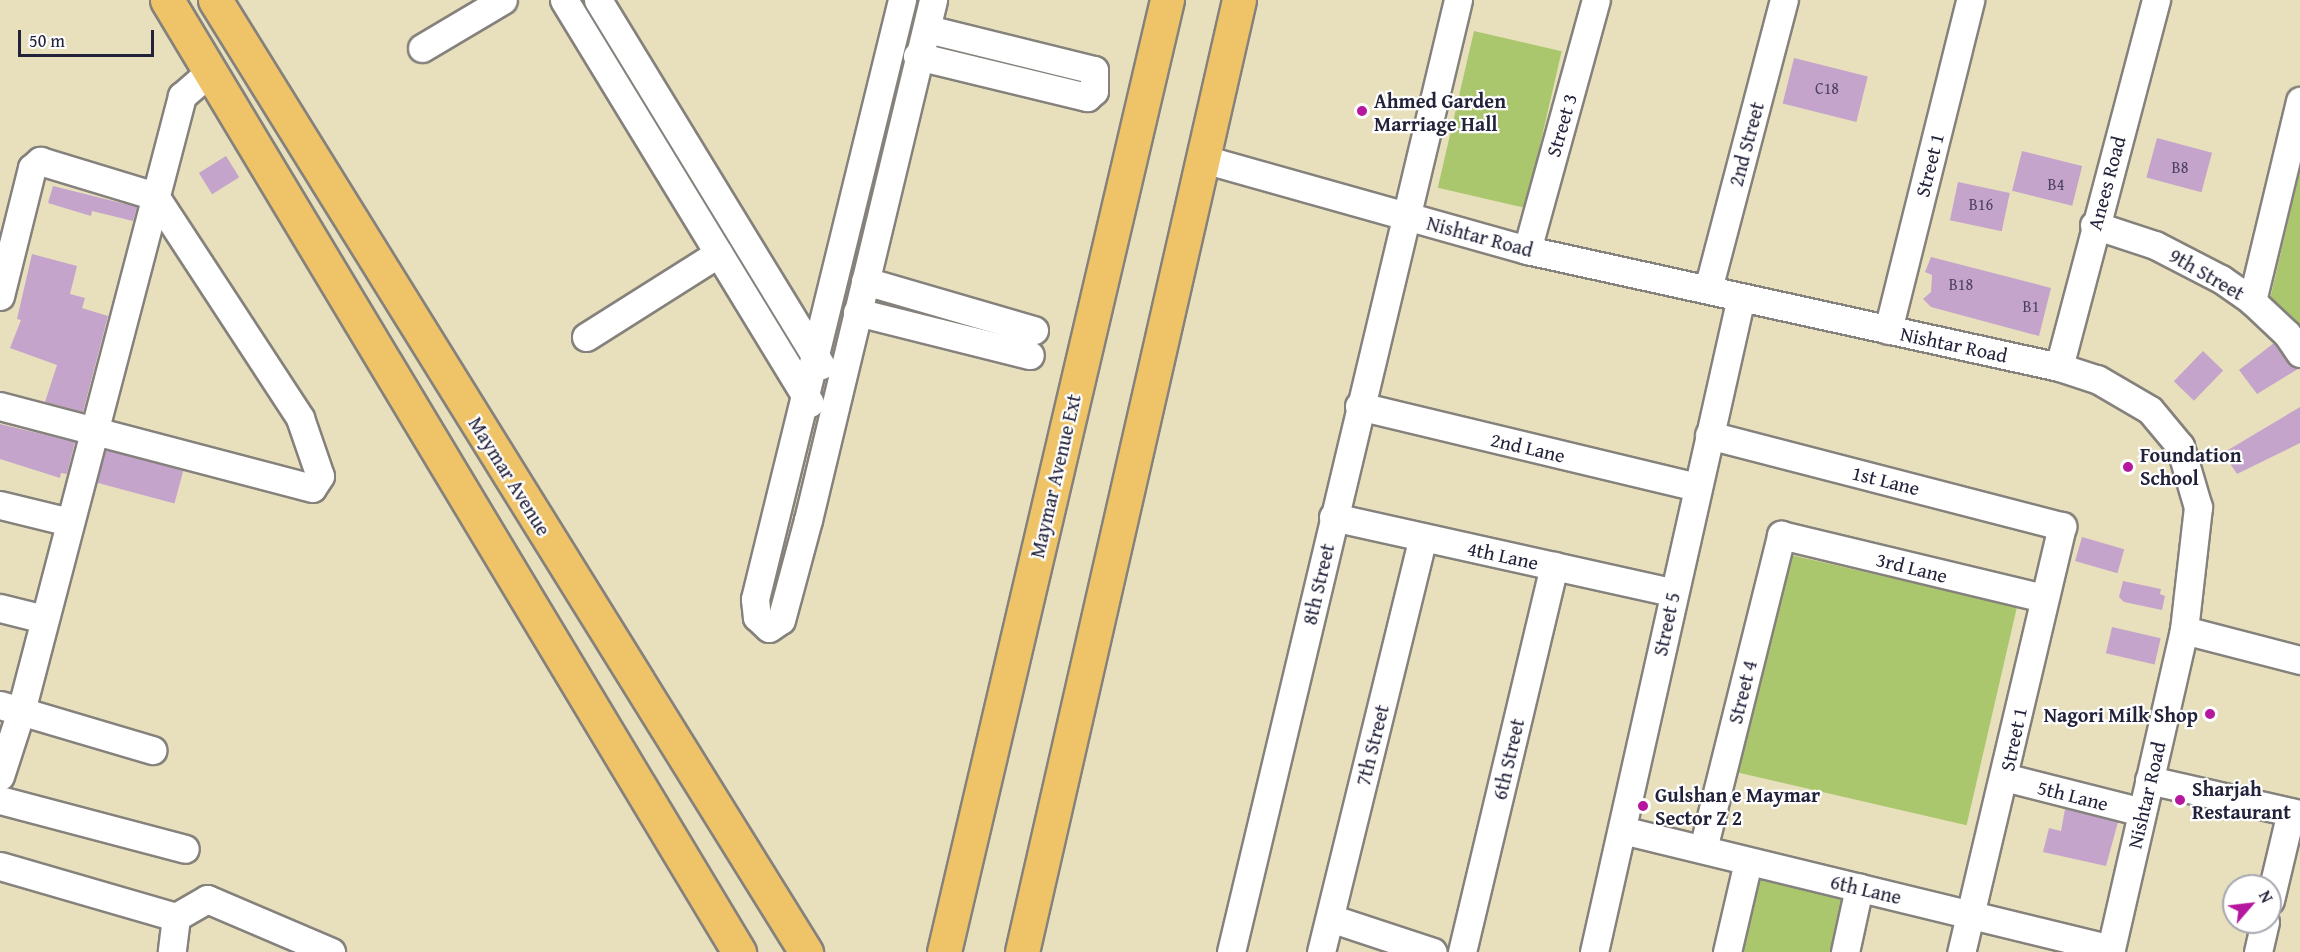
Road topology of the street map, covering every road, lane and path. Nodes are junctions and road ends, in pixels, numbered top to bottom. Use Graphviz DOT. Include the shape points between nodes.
graph roads {
  1 [pos="167,0"];
  2 [pos="215,0"];
  3 [pos="503,0"];
  4 [pos="564,0"];
  5 [pos="598,0"];
  6 [pos="902,0"];
  7 [pos="933,0"];
  8 [pos="1167,0"];
  9 [pos="1239,0"];
  10 [pos="1458,0"];
  11 [pos="1596,0"];
  12 [pos="1784,0"];
  13 [pos="1970,0"];
  14 [pos="2156,0"];
  15 [pos="927,29"];
  16 [pos="422,48"];
  17 [pos="917,56"];
  18 [pos="212,71"];
  19 [pos="2300,101"];
  20 [pos="1203,159"];
  21 [pos="155,196"];
  22 [pos="1404,215"];
  23 [pos="2094,225"];
  24 [pos="1527,250"];
  25 [pos="718,253"];
  26 [pos="865,281"];
  27 [pos="1708,289"];
  28 [pos="0,296"];
  29 [pos="1741,297"];
  30 [pos="2252,301"];
  31 [pos="857,312"];
  32 [pos="1888,330"];
  33 [pos="586,337"];
  34 [pos="2300,353"];
  35 [pos="815,357"];
  36 [pos="2059,367"];
  37 [pos="840,387"];
  38 [pos="805,396"];
  39 [pos="0,406"];
  40 [pos="1359,406"];
  41 [pos="828,428"];
  42 [pos="93,429"];
  43 [pos="1709,435"];
  44 [pos="1697,487"];
  45 [pos="0,505"];
  46 [pos="1333,517"];
  47 [pos="69,522"];
  48 [pos="2062,526"];
  49 [pos="1781,535"];
  50 [pos="1423,537"];
  51 [pos="1554,566"];
  52 [pos="1672,592"];
  53 [pos="2043,598"];
  54 [pos="0,608"];
  55 [pos="44,619"];
  56 [pos="2184,630"];
  57 [pos="2300,660"];
  58 [pos="10,708"];
  59 [pos="152,750"];
  60 [pos="0,776"];
  61 [pos="2004,777"];
  62 [pos="2150,780"];
  63 [pos="0,800"];
  64 [pos="2142,812"];
  65 [pos="2296,813"];
  66 [pos="1622,830"];
  67 [pos="185,849"];
  68 [pos="1703,849"];
  69 [pos="1748,862"];
  70 [pos="0,866"];
  71 [pos="2278,874"];
  72 [pos="1859,888"];
  73 [pos="1970,912"];
  74 [pos="176,917"];
  75 [pos="1330,918"];
  76 [pos="2262,934"];
  77 [pos="299,945"];
  78 [pos="2110,950"];
  79 [pos="172,952"];
  80 [pos="331,952"];
  81 [pos="739,952"];
  82 [pos="806,952"];
  83 [pos="944,952"];
  84 [pos="1022,952"];
  85 [pos="1230,952"];
  86 [pos="1321,952"];
  87 [pos="1433,952"];
  88 [pos="1462,952"];
  89 [pos="1593,952"];
  90 [pos="1727,952"];
  91 [pos="1845,952"];
  92 [pos="1961,952"];
  93 [pos="2258,952"];
  1 -- 18 [label="main road"];
  2 -- 82 [label="main road, Maymar Avenue"];
  3 -- 16 [label="street"];
  4 -- 25 [label="street"];
  5 -- 35 [label="street"];
  6 -- 35 [label="street"];
  7 -- 15 [label="street"];
  8 -- 83 [label="main road, Maymar Avenue Ext"];
  9 -- 20 [label="main road"];
  10 -- 22 [label="street"];
  11 -- 24 [label="street, Street 3"];
  12 -- 27 [label="street, 2nd Street"];
  13 -- 32 [label="street, Street 1"];
  14 -- 23 [label="street, Anees Road"];
  15 -- 17 [label="street"];
  15 -- 17 [label="street" via="1094,70 1094,92 1087,97"];
  17 -- 26 [label="street"];
  18 -- 21 [label="street" via="182,96"];
  18 -- 81 [label="main road"];
  19 -- 30 [label="street"];
  20 -- 22 [label="street, Nishtar Road"];
  20 -- 84 [label="main road"];
  21 -- 28 [label="street" via="39,161 32,168"];
  21 -- 42 [label="street"];
  21 -- 42 [label="street" via="300,418 320,476 312,488"];
  22 -- 24 [label="street, Nishtar Road"];
  22 -- 40 [label="street, 8th Street"];
  23 -- 30 [label="street, 9th Street" via="2155,245"];
  23 -- 36 [label="street, Anees Road"];
  24 -- 27 [label="street, Nishtar Road"];
  25 -- 33 [label="street"];
  25 -- 38 [label="street"];
  26 -- 31 [label="street"];
  26 -- 31 [label="street" via="1032,343"];
  27 -- 29 [label="street, Nishtar Road"];
  29 -- 32 [label="street, Nishtar Road"];
  29 -- 43 [label="street, Street 5"];
  30 -- 34 [label="street, 9th Street" via="2287,334"];
  31 -- 37 [label="street"];
  32 -- 36 [label="street, Nishtar Road"];
  35 -- 37 [label="street"];
  35 -- 38 [label="street"];
  36 -- 56 [label="street, Nishtar Road" via="2097,380 2151,410 2180,446 2198,507"];
  37 -- 41 [label="street"];
  38 -- 41 [label="street"];
  38 -- 41 [label="street" via="754,599 757,617 768,628 781,620"];
  39 -- 42 [label="street"];
  40 -- 44 [label="street, 2nd Lane"];
  40 -- 46 [label="street, 8th Street"];
  42 -- 47 [label="street"];
  43 -- 44 [label="street, Street 5"];
  43 -- 48 [label="street, 1st Lane"];
  44 -- 52 [label="street, Street 5"];
  45 -- 47 [label="street"];
  46 -- 50 [label="street, 4th Lane"];
  46 -- 85 [label="street, 8th Street"];
  47 -- 55 [label="street"];
  48 -- 53 [label="street, Street 1"];
  49 -- 53 [label="street, 3rd Lane"];
  49 -- 68 [label="street, Street 4"];
  50 -- 51 [label="street, 4th Lane"];
  50 -- 75 [label="street, 7th Street"];
  51 -- 52 [label="street, 4th Lane"];
  51 -- 88 [label="street, 6th Street"];
  52 -- 66 [label="street, Street 5"];
  53 -- 61 [label="street, Street 1"];
  54 -- 55 [label="street"];
  55 -- 58 [label="street"];
  56 -- 57 [label="street"];
  56 -- 62 [label="street, Nishtar Road"];
  58 -- 59 [label="street"];
  58 -- 60 [label="street"];
  61 -- 64 [label="street, 5th Lane"];
  61 -- 73 [label="street, Street 1"];
  62 -- 64 [label="street, Nishtar Road"];
  62 -- 65 [label="street"];
  63 -- 67 [label="street"];
  64 -- 78 [label="street, Nishtar Road"];
  65 -- 71 [label="street"];
  66 -- 68 [label="street, 6th Lane"];
  66 -- 89 [label="street, Street 5"];
  68 -- 69 [label="street, 6th Lane"];
  69 -- 72 [label="street, 6th Lane"];
  69 -- 90 [label="street"];
  70 -- 74 [label="street"];
  72 -- 73 [label="street, 6th Lane"];
  72 -- 91 [label="street"];
  73 -- 78 [label="street, 6th Lane"];
  73 -- 92 [label="street, Street 1"];
  74 -- 77 [label="street" via="207,899"];
  74 -- 79 [label="street"];
  75 -- 86 [label="street, 7th Street"];
  75 -- 87 [label="street"];
  76 -- 93 [label="street"];
  77 -- 80 [label="street"];
}
